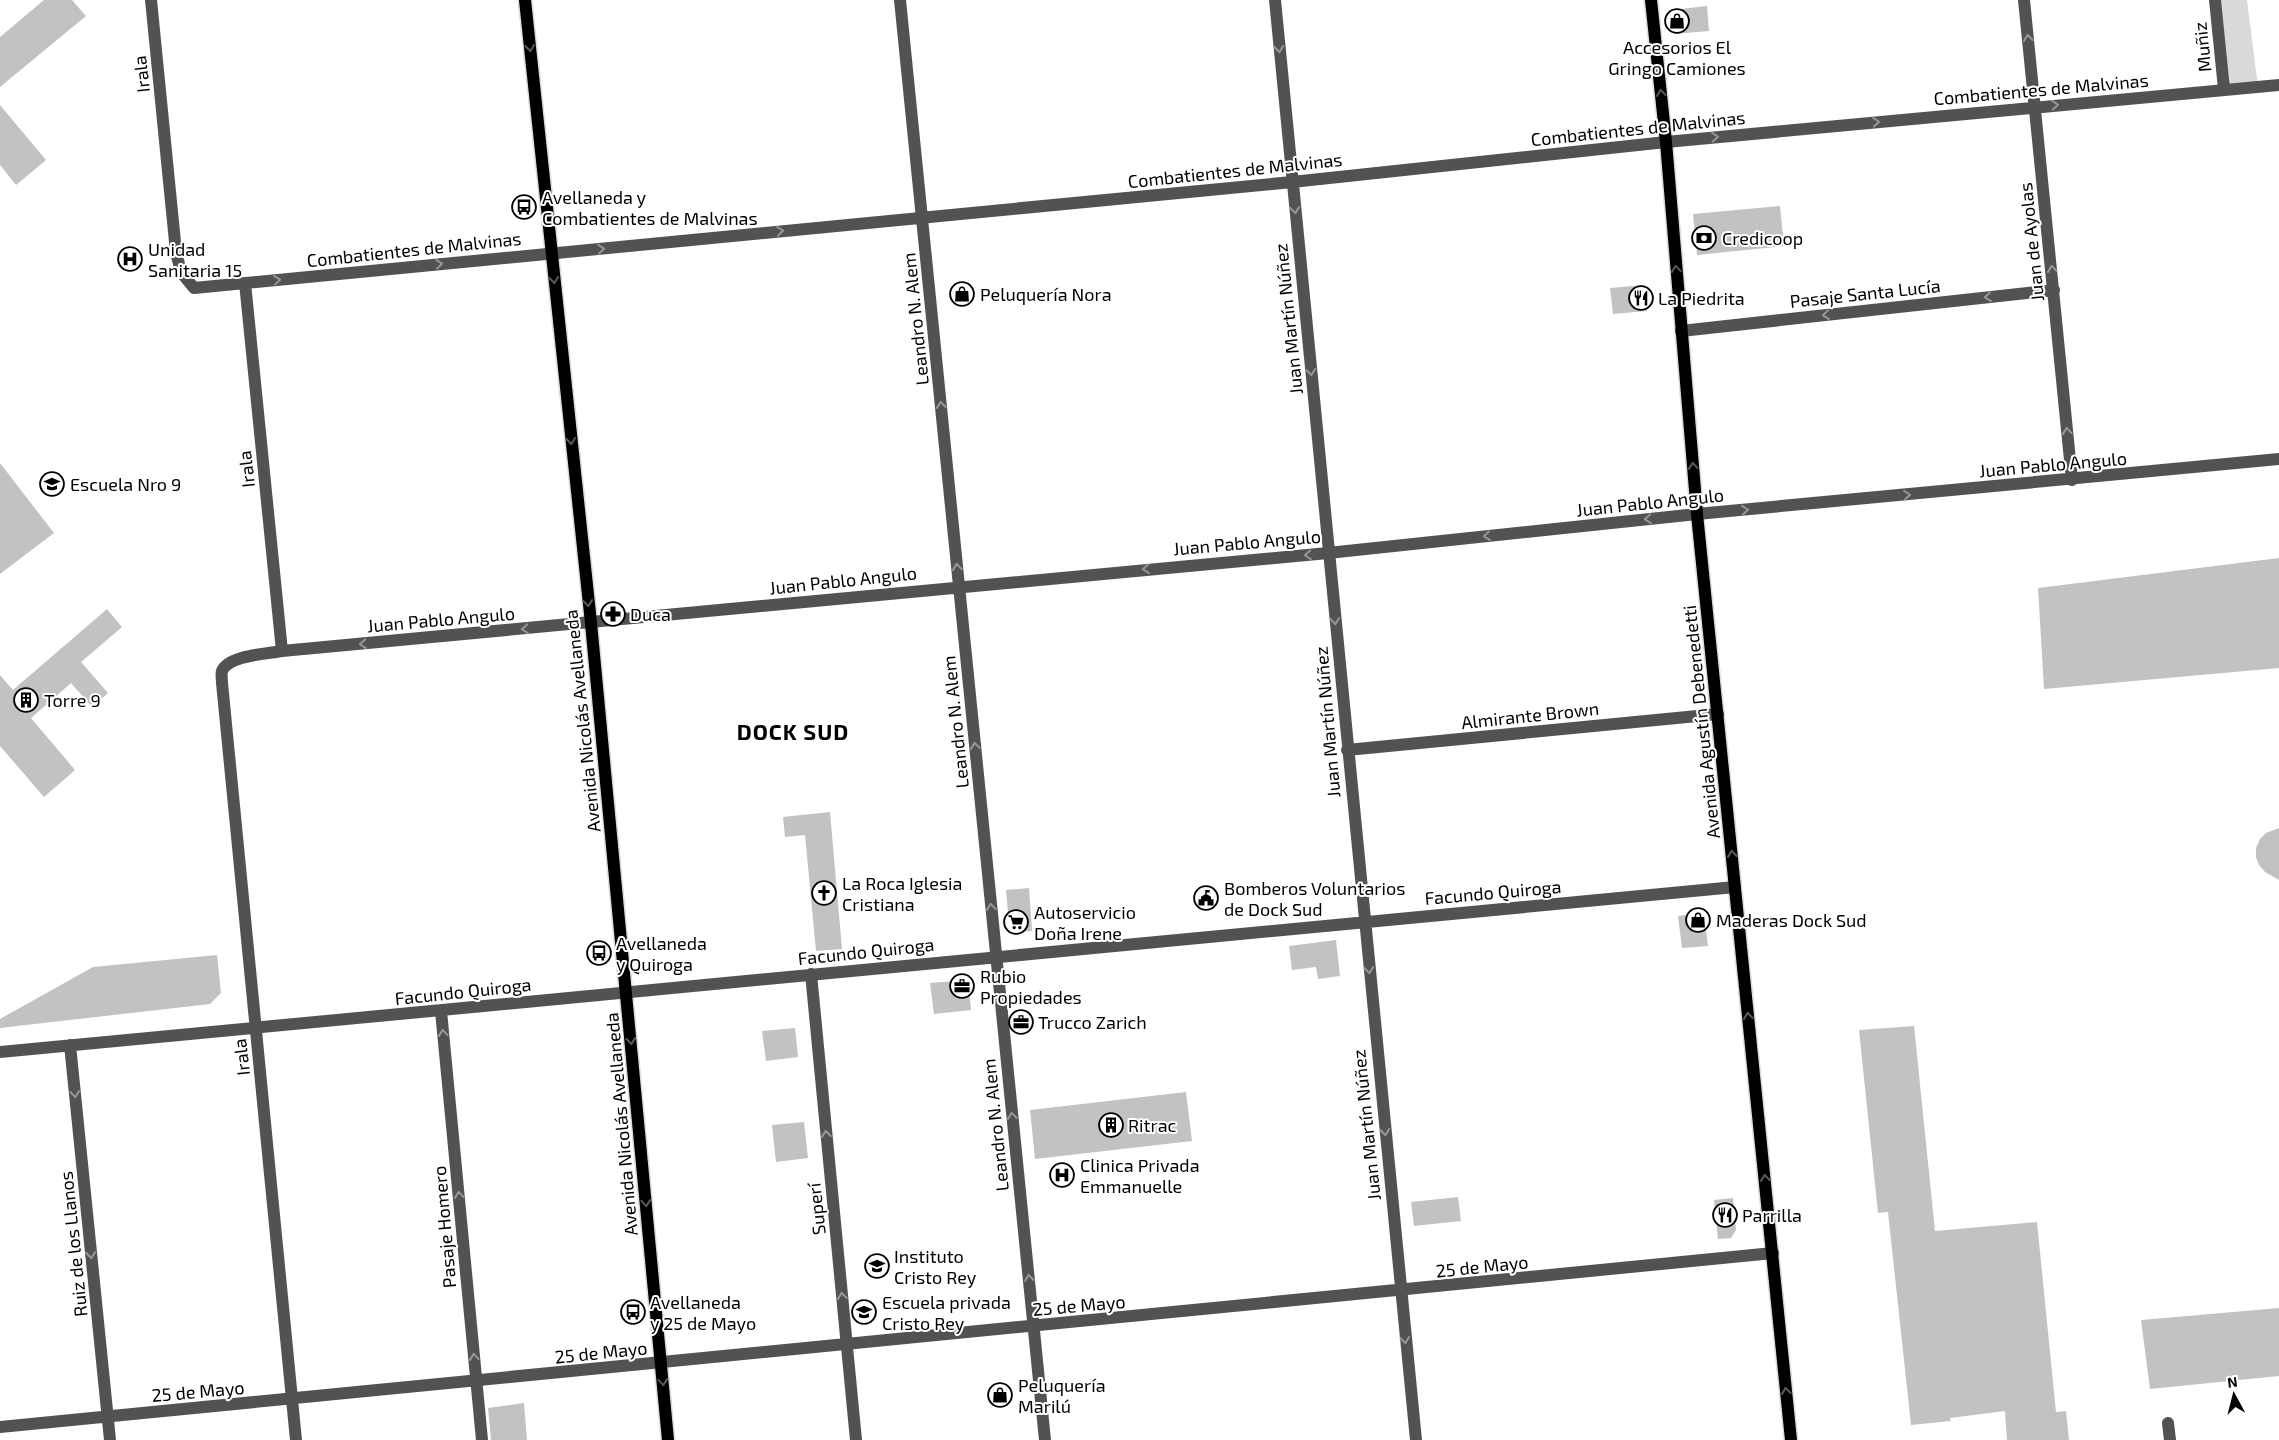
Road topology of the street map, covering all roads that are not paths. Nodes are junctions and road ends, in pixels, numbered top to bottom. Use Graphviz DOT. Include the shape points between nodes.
graph roads {
  1 [pos="151,0"];
  2 [pos="525,0"];
  3 [pos="900,0"];
  4 [pos="1275,0"];
  5 [pos="1652,0"];
  6 [pos="2024,0"];
  7 [pos="2215,0"];
  8 [pos="2279,85"];
  9 [pos="2224,89"];
  10 [pos="2035,106"];
  11 [pos="1666,142"];
  12 [pos="1292,182"];
  13 [pos="923,218"];
  14 [pos="551,254"];
  15 [pos="245,283"];
  16 [pos="194,288"];
  17 [pos="2054,290"];
  18 [pos="1681,331"];
  19 [pos="2279,459"];
  20 [pos="2072,480"];
  21 [pos="1697,514"];
  22 [pos="1328,553"];
  23 [pos="959,586"];
  24 [pos="590,623"];
  25 [pos="282,651"];
  26 [pos="222,670"];
  27 [pos="1718,714"];
  28 [pos="1347,750"];
  29 [pos="1735,887"];
  30 [pos="1364,921"];
  31 [pos="995,956"];
  32 [pos="811,974"];
  33 [pos="627,993"];
  34 [pos="441,1011"];
  35 [pos="256,1028"];
  36 [pos="70,1045"];
  37 [pos="0,1052"];
  38 [pos="1773,1253"];
  39 [pos="1400,1292"];
  40 [pos="1034,1326"];
  41 [pos="847,1345"];
  42 [pos="661,1363"];
  43 [pos="477,1383"];
  44 [pos="292,1400"];
  45 [pos="108,1417"];
  46 [pos="2168,1423"];
  47 [pos="0,1427"];
  48 [pos="110,1440"];
  49 [pos="296,1440"];
  50 [pos="482,1440"];
  51 [pos="668,1440"];
  52 [pos="856,1440"];
  53 [pos="1045,1440"];
  54 [pos="1416,1440"];
  55 [pos="1791,1440"];
  56 [pos="2170,1440"];
  1 -- 16 [label="street, Irala" via="176,252 181,272"];
  2 -- 14 [label="main road, Avenida Nicolás Avellaneda, one-way"];
  3 -- 13 [label="street, Leandro N. Alem"];
  4 -- 12 [label="street, Juan Martín Núñez, one-way"];
  11 -- 5 [label="main road, Avenida Agustín Debenedetti, one-way"];
  10 -- 6 [label="street, Juan de Ayolas, one-way"];
  7 -- 9 [label="street, Muñiz"];
  8 -- 9 [label="street, Combatientes de Malvinas"];
  10 -- 9 [label="street, Combatientes de Malvinas, one-way"];
  11 -- 10 [label="street, Combatientes de Malvinas, one-way"];
  17 -- 10 [label="street, Juan de Ayolas, one-way"];
  11 -- 12 [label="street, Combatientes de Malvinas"];
  18 -- 11 [label="main road, Avenida Agustín Debenedetti, one-way"];
  12 -- 13 [label="street, Combatientes de Malvinas"];
  12 -- 22 [label="street, Juan Martín Núñez, one-way"];
  14 -- 13 [label="street, Combatientes de Malvinas, one-way"];
  23 -- 13 [label="street, Leandro N. Alem, one-way"];
  15 -- 14 [label="street, Combatientes de Malvinas, one-way"];
  14 -- 24 [label="main road, Avenida Nicolás Avellaneda, one-way"];
  15 -- 16 [label="street, Combatientes de Malvinas"];
  15 -- 25 [label="street, Irala"];
  17 -- 18 [label="street, Pasaje Santa Lucía, one-way"];
  20 -- 17 [label="street, Juan de Ayolas, one-way"];
  21 -- 18 [label="main road, Avenida Agustín Debenedetti, one-way"];
  19 -- 20 [label="street, Juan Pablo Angulo"];
  21 -- 20 [label="street, Juan Pablo Angulo, one-way"];
  21 -- 22 [label="street, Juan Pablo Angulo, one-way"];
  21 -- 27 [label="main road, Avenida Agustín Debenedetti"];
  22 -- 23 [label="street, Juan Pablo Angulo, one-way"];
  22 -- 28 [label="street, Juan Martín Núñez, one-way"];
  23 -- 24 [label="street, Juan Pablo Angulo"];
  31 -- 23 [label="street, Leandro N. Alem, one-way"];
  24 -- 25 [label="street, Juan Pablo Angulo, one-way"];
  24 -- 33 [label="main road, Avenida Nicolás Avellaneda"];
  25 -- 26 [label="street, Juan Pablo Angulo" via="238,658"];
  26 -- 35 [label="street, Irala"];
  27 -- 28 [label="street, Almirante Brown"];
  29 -- 27 [label="main road, Avenida Agustín Debenedetti, one-way"];
  28 -- 30 [label="street, Juan Martín Núñez"];
  29 -- 30 [label="street, Facundo Quiroga"];
  38 -- 29 [label="main road, Avenida Agustín Debenedetti, one-way"];
  30 -- 31 [label="street, Facundo Quiroga"];
  30 -- 39 [label="street, Juan Martín Núñez, one-way"];
  31 -- 32 [label="street, Facundo Quiroga"];
  40 -- 31 [label="street, Leandro N. Alem, one-way"];
  32 -- 33 [label="street, Facundo Quiroga"];
  41 -- 32 [label="street, Superí, one-way"];
  33 -- 34 [label="street, Facundo Quiroga"];
  33 -- 42 [label="main road, Avenida Nicolás Avellaneda, one-way"];
  34 -- 35 [label="street, Facundo Quiroga"];
  43 -- 34 [label="street, Pasaje Homero, one-way"];
  35 -- 36 [label="street, Facundo Quiroga"];
  35 -- 44 [label="street, Irala"];
  36 -- 37 [label="street, Facundo Quiroga"];
  36 -- 45 [label="street, Ruiz de los Llanos, one-way"];
  38 -- 39 [label="street, 25 de Mayo"];
  55 -- 38 [label="main road, Avenida Agustín Debenedetti, one-way"];
  39 -- 40 [label="street, 25 de Mayo"];
  39 -- 54 [label="street, Juan Martín Núñez, one-way"];
  40 -- 41 [label="street, 25 de Mayo"];
  40 -- 53 [label="street, Leandro N. Alem"];
  41 -- 42 [label="street, 25 de Mayo"];
  41 -- 52 [label="street, Superí"];
  42 -- 43 [label="street, 25 de Mayo"];
  42 -- 51 [label="main road, Avenida Nicolás Avellaneda, one-way"];
  43 -- 44 [label="street, 25 de Mayo"];
  43 -- 50 [label="street, Pasaje Homero"];
  44 -- 45 [label="street, 25 de Mayo"];
  44 -- 49 [label="street, Irala"];
  45 -- 47 [label="street, 25 de Mayo"];
  45 -- 48 [label="street, Ruiz de los Llanos"];
  46 -- 56 [label="street"];
}
